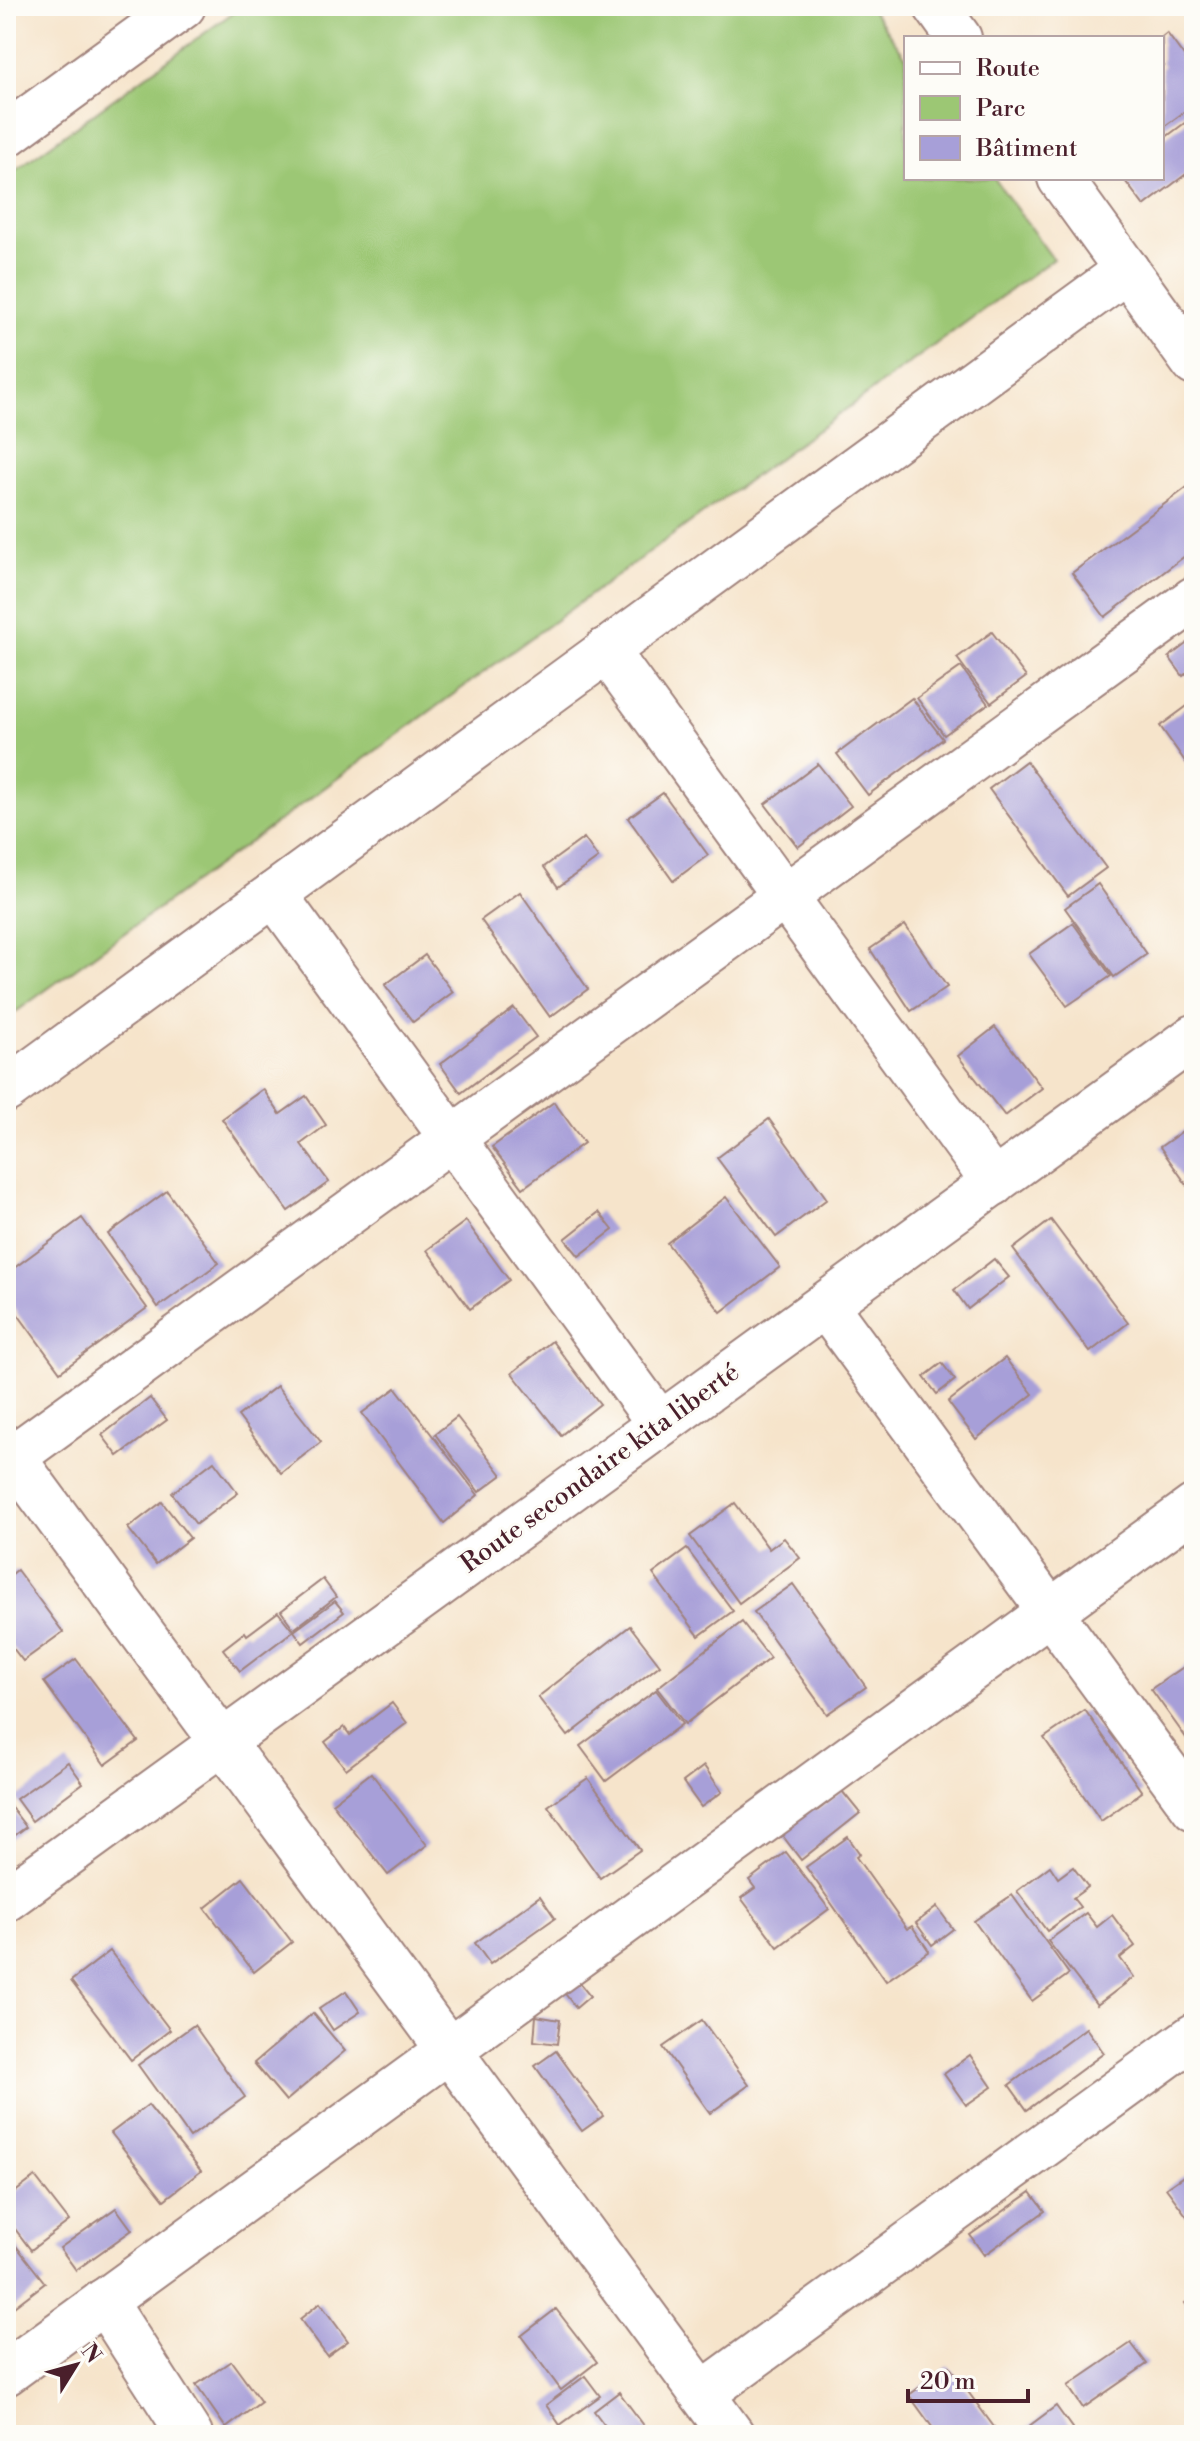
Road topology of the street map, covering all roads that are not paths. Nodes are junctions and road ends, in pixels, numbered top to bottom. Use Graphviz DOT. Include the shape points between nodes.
graph roads {
  1 [pos="936,6"];
  2 [pos="155,14"];
  3 [pos="958,36"];
  4 [pos="6,135"];
  5 [pos="1061,180"];
  6 [pos="1127,270"];
  7 [pos="1194,363"];
  8 [pos="1194,599"];
  9 [pos="606,650"];
  10 [pos="274,894"];
  11 [pos="785,896"];
  12 [pos="1194,1037"];
  13 [pos="6,1090"];
  14 [pos="452,1139"];
  15 [pos="994,1183"];
  16 [pos="825,1305"];
  17 [pos="660,1424"];
  18 [pos="8,1456"];
  19 [pos="1194,1507"];
  20 [pos="1050,1612"];
  21 [pos="222,1742"];
  22 [pos="1194,1808"];
  23 [pos="6,1899"];
  24 [pos="1194,2036"];
  25 [pos="449,2050"];
  26 [pos="104,2301"];
  27 [pos="6,2373"];
  28 [pos="702,2394"];
  29 [pos="190,2435"];
  30 [pos="732,2435"];
  1 -- 3 [label="street"];
  2 -- 4 [label="street"];
  5 -- 6 [label="street"];
  6 -- 7 [label="street"];
  6 -- 9 [label="street"];
  8 -- 11 [label="street"];
  9 -- 10 [label="street"];
  9 -- 11 [label="street"];
  10 -- 13 [label="street"];
  10 -- 14 [label="street"];
  11 -- 14 [label="street"];
  11 -- 15 [label="street"];
  12 -- 15 [label="street, Route secondaire kita liberté"];
  14 -- 17 [label="street"];
  14 -- 18 [label="street"];
  15 -- 16 [label="street, Route secondaire kita liberté"];
  16 -- 17 [label="street, Route secondaire kita liberté"];
  16 -- 20 [label="street"];
  17 -- 21 [label="street, Route secondaire kita liberté"];
  18 -- 21 [label="street"];
  19 -- 20 [label="street"];
  20 -- 22 [label="street"];
  20 -- 25 [label="street"];
  21 -- 23 [label="street, Route secondaire kita liberté"];
  21 -- 25 [label="street"];
  24 -- 28 [label="street"];
  25 -- 26 [label="street"];
  25 -- 28 [label="street"];
  26 -- 27 [label="street"];
  26 -- 29 [label="street"];
  28 -- 30 [label="street"];
}
